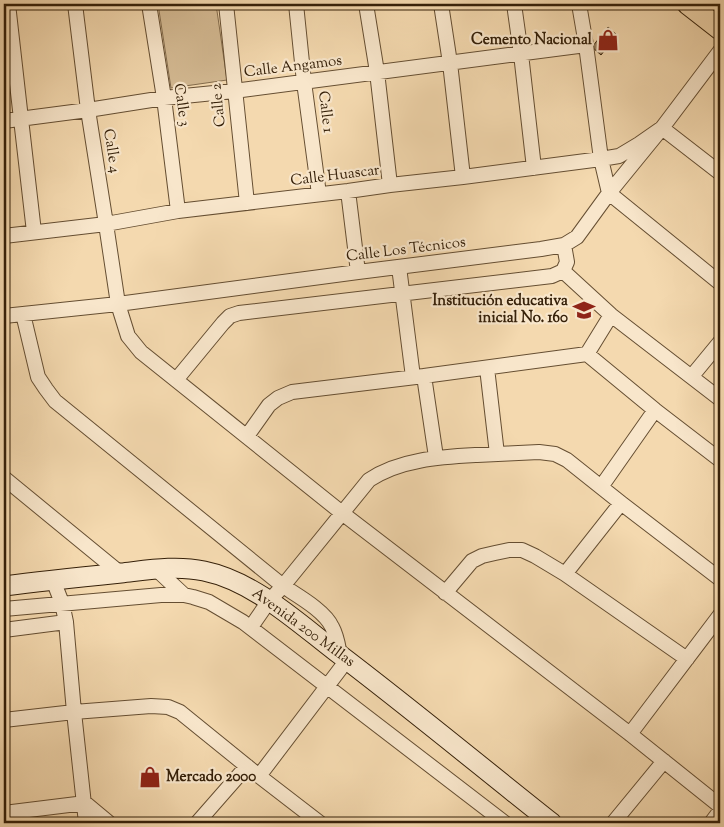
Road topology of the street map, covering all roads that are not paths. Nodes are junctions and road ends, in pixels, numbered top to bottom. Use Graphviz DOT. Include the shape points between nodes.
graph roads {
  1 [pos="8,4"];
  2 [pos="75,4"];
  3 [pos="149,4"];
  4 [pos="226,4"];
  5 [pos="296,4"];
  6 [pos="366,4"];
  7 [pos="441,4"];
  8 [pos="514,4"];
  9 [pos="579,4"];
  10 [pos="688,4"];
  11 [pos="720,29"];
  12 [pos="586,45"];
  13 [pos="720,51"];
  14 [pos="522,54"];
  15 [pos="450,63"];
  16 [pos="377,72"];
  17 [pos="304,82"];
  18 [pos="234,91"];
  19 [pos="164,98"];
  20 [pos="88,110"];
  21 [pos="20,119"];
  22 [pos="4,121"];
  23 [pos="662,128"];
  24 [pos="601,159"];
  25 [pos="534,168"];
  26 [pos="720,173"];
  27 [pos="462,177"];
  28 [pos="390,185"];
  29 [pos="348,191"];
  30 [pos="319,194"];
  31 [pos="610,194"];
  32 [pos="247,203"];
  33 [pos="178,211"];
  34 [pos="106,224"];
  35 [pos="34,232"];
  36 [pos="4,236"];
  37 [pos="564,245"];
  38 [pos="399,268"];
  39 [pos="563,271"];
  40 [pos="358,272"];
  41 [pos="720,282"];
  42 [pos="402,294"];
  43 [pos="118,304"];
  44 [pos="23,314"];
  45 [pos="611,315"];
  46 [pos="4,316"];
  47 [pos="720,342"];
  48 [pos="587,354"];
  49 [pos="487,368"];
  50 [pos="692,376"];
  51 [pos="419,377"];
  52 [pos="176,380"];
  53 [pos="720,399"];
  54 [pos="655,410"];
  55 [pos="247,436"];
  56 [pos="497,454"];
  57 [pos="436,458"];
  58 [pos="720,460"];
  59 [pos="4,478"];
  60 [pos="600,487"];
  61 [pos="621,503"];
  62 [pos="342,513"];
  63 [pos="156,569"];
  64 [pos="120,573"];
  65 [pos="565,574"];
  66 [pos="720,579"];
  67 [pos="53,580"];
  68 [pos="4,586"];
  69 [pos="283,586"];
  70 [pos="445,593"];
  71 [pos="184,595"];
  72 [pos="269,601"];
  73 [pos="62,603"];
  74 [pos="4,609"];
  75 [pos="720,615"];
  76 [pos="66,622"];
  77 [pos="251,627"];
  78 [pos="4,630"];
  79 [pos="343,657"];
  80 [pos="687,659"];
  81 [pos="327,686"];
  82 [pos="74,712"];
  83 [pos="4,720"];
  84 [pos="630,734"];
  85 [pos="664,761"];
  86 [pos="247,766"];
  87 [pos="259,776"];
  88 [pos="85,803"];
  89 [pos="720,806"];
  90 [pos="720,811"];
  91 [pos="4,813"];
  92 [pos="86,823"];
  93 [pos="109,823"];
  94 [pos="197,823"];
  95 [pos="320,823"];
  96 [pos="502,823"];
  97 [pos="552,823"];
  98 [pos="613,823"];
  99 [pos="711,823"];
  1 -- 21 [label="street"];
  2 -- 20 [label="street, Calle 4"];
  3 -- 19 [label="street, Calle 3"];
  4 -- 18 [label="street, Calle 2"];
  5 -- 17 [label="street, Calle 1"];
  6 -- 16 [label="street"];
  7 -- 15 [label="street"];
  8 -- 14 [label="street"];
  9 -- 12 [label="street"];
  10 -- 11 [label="main road"];
  12 -- 14 [label="street, Calle Angamos"];
  12 -- 24 [label="street"];
  13 -- 23 [label="street"];
  14 -- 15 [label="street, Calle Angamos"];
  14 -- 25 [label="street"];
  15 -- 16 [label="street, Calle Angamos"];
  15 -- 27 [label="street"];
  16 -- 17 [label="street, Calle Angamos"];
  16 -- 28 [label="street"];
  17 -- 18 [label="street, Calle Angamos"];
  17 -- 30 [label="street, Calle 1"];
  18 -- 19 [label="street, Calle Angamos"];
  18 -- 32 [label="street, Calle 2"];
  19 -- 20 [label="street, Calle Angamos"];
  19 -- 33 [label="street, Calle 3"];
  20 -- 21 [label="street, Calle Angamos"];
  20 -- 34 [label="street, Calle 4"];
  21 -- 22 [label="street, Calle Angamos"];
  21 -- 35 [label="street"];
  23 -- 24 [label="street, Calle Huascar" via="619,156"];
  23 -- 26 [label="street"];
  23 -- 31 [label="street"];
  24 -- 25 [label="street, Calle Huascar"];
  24 -- 31 [label="street"];
  25 -- 27 [label="street, Calle Huascar"];
  27 -- 28 [label="street, Calle Huascar"];
  28 -- 29 [label="street, Calle Huascar"];
  29 -- 30 [label="street, Calle Huascar"];
  29 -- 40 [label="street"];
  30 -- 32 [label="street, Calle Huascar"];
  31 -- 37 [label="street" via="577,237"];
  31 -- 41 [label="street"];
  32 -- 33 [label="street, Calle Huascar"];
  33 -- 34 [label="street, Calle Huascar"];
  34 -- 35 [label="street, Calle Huascar"];
  34 -- 43 [label="street, Calle 4"];
  35 -- 36 [label="street, Calle Huascar"];
  37 -- 38 [label="street, Calle Los Técnicos"];
  37 -- 39 [label="street" via="567,262"];
  38 -- 40 [label="street, Calle Los Técnicos"];
  38 -- 42 [label="street"];
  39 -- 42 [label="street" via="552,276"];
  39 -- 45 [label="street"];
  40 -- 43 [label="street, Calle Los Técnicos"];
  42 -- 51 [label="street"];
  42 -- 52 [label="street" via="230,316"];
  43 -- 44 [label="street, Calle Los Técnicos"];
  43 -- 52 [label="street, Calle 4" via="128,336 141,352"];
  44 -- 46 [label="street, Calle Los Técnicos"];
  44 -- 69 [label="street" via="38,377 55,401"];
  45 -- 48 [label="street"];
  45 -- 50 [label="street"];
  47 -- 50 [label="street"];
  48 -- 49 [label="street"];
  48 -- 54 [label="street"];
  49 -- 51 [label="street"];
  49 -- 56 [label="street"];
  50 -- 53 [label="street"];
  51 -- 55 [label="street" via="292,392 269,405"];
  51 -- 57 [label="street"];
  52 -- 55 [label="street, Calle 4"];
  54 -- 58 [label="street"];
  54 -- 60 [label="street"];
  55 -- 62 [label="street, Calle 4"];
  56 -- 57 [label="street"];
  56 -- 60 [label="street" via="555,454"];
  57 -- 62 [label="street" via="380,472 369,480"];
  59 -- 64 [label="street"];
  60 -- 61 [label="street"];
  61 -- 65 [label="street"];
  61 -- 66 [label="street"];
  62 -- 69 [label="street"];
  62 -- 70 [label="street, Calle 4"];
  63 -- 64 [label="main road, Avenida 200 Millas"];
  63 -- 71 [label="street"];
  63 -- 72 [label="main road, Avenida 200 Millas" via="188,568 222,576"];
  64 -- 67 [label="main road, Avenida 200 Millas"];
  65 -- 70 [label="street" via="522,550 509,550 472,561"];
  65 -- 80 [label="street"];
  67 -- 68 [label="main road, Avenida 200 Millas"];
  67 -- 73 [label="street"];
  69 -- 72 [label="street"];
  69 -- 79 [label="street" via="327,618"];
  70 -- 84 [label="street, Calle 4"];
  71 -- 73 [label="street"];
  71 -- 77 [label="street" via="209,602"];
  72 -- 77 [label="street"];
  72 -- 79 [label="main road, Avenida 200 Millas"];
  73 -- 74 [label="street"];
  73 -- 76 [label="street"];
  75 -- 80 [label="street"];
  76 -- 78 [label="street"];
  76 -- 82 [label="street"];
  77 -- 81 [label="street"];
  79 -- 81 [label="street"];
  79 -- 97 [label="main road, Avenida 200 Millas"];
  80 -- 84 [label="street"];
  81 -- 87 [label="street"];
  81 -- 96 [label="street"];
  82 -- 83 [label="street"];
  82 -- 86 [label="street" via="168,707 180,712"];
  82 -- 88 [label="street"];
  84 -- 85 [label="street, Calle 4"];
  85 -- 89 [label="street, Calle 4"];
  85 -- 98 [label="street"];
  86 -- 87 [label="street"];
  86 -- 94 [label="street"];
  87 -- 95 [label="street"];
  88 -- 91 [label="street"];
  88 -- 92 [label="street"];
  88 -- 93 [label="street"];
  90 -- 99 [label="street"];
}
